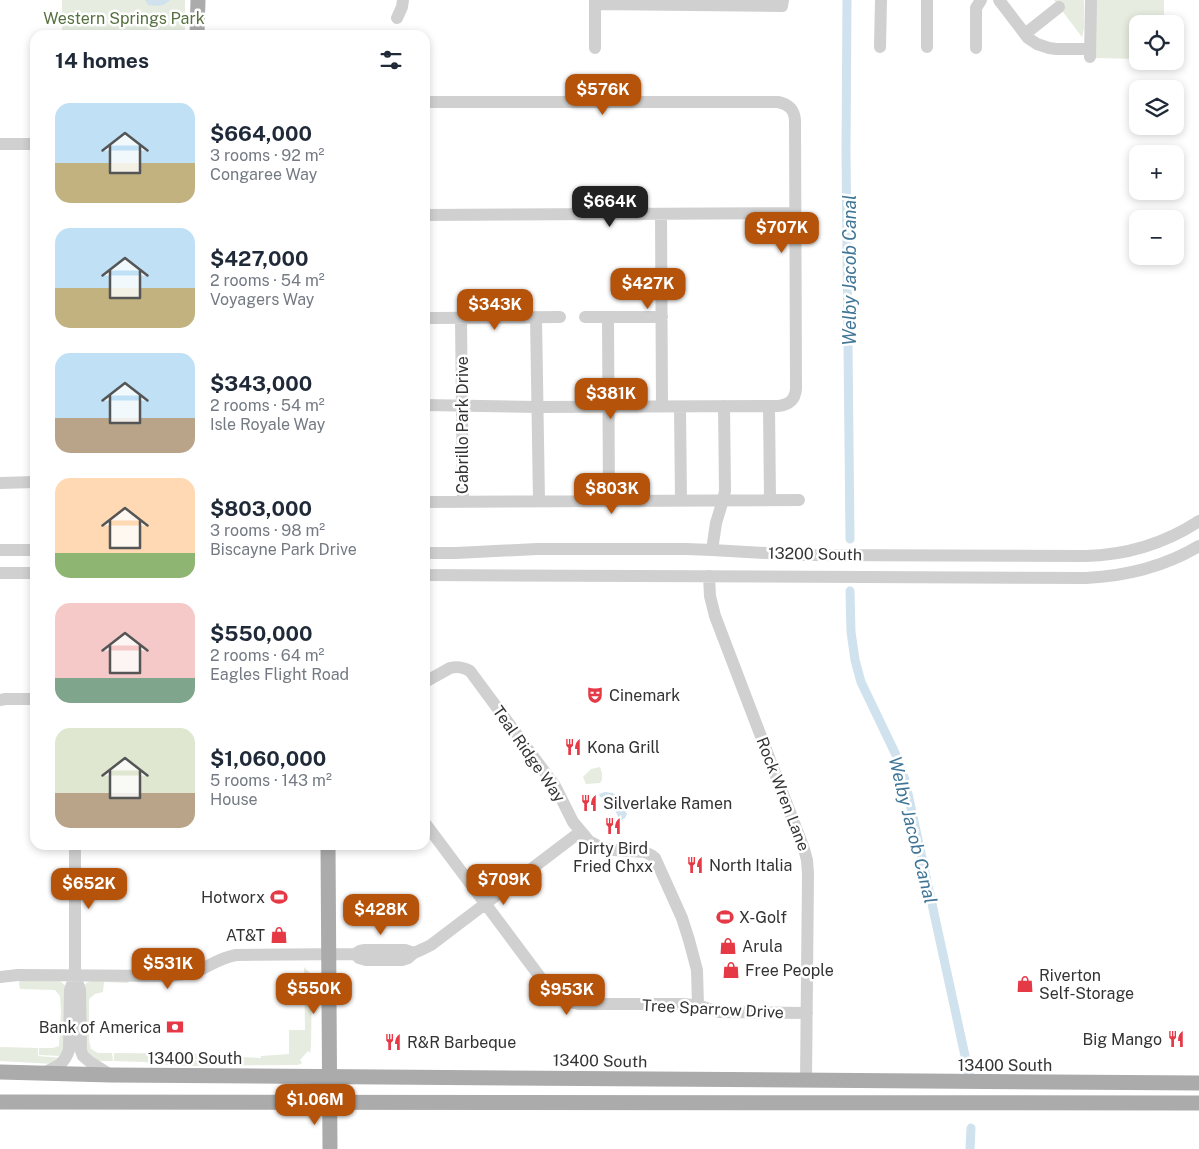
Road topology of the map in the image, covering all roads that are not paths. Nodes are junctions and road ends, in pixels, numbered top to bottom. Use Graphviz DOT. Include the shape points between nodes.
graph roads {
  1 [pos="198,0"];
  2 [pos="403,0"];
  3 [pos="881,0"];
  4 [pos="927,0"];
  5 [pos="981,0"];
  6 [pos="998,0"];
  7 [pos="1091,0"];
  8 [pos="595,2"];
  9 [pos="783,3"];
  10 [pos="1060,7"];
  11 [pos="397,18"];
  12 [pos="197,30"];
  13 [pos="1025,34"];
  14 [pos="880,47"];
  15 [pos="927,47"];
  16 [pos="595,48"];
  17 [pos="976,48"];
  18 [pos="430,102"];
  19 [pos="0,144"];
  20 [pos="30,144"];
  21 [pos="795,213"];
  22 [pos="662,214"];
  23 [pos="430,215"];
  24 [pos="662,316"];
  25 [pos="536,317"];
  26 [pos="560,317"];
  27 [pos="586,317"];
  28 [pos="608,317"];
  29 [pos="430,318"];
  30 [pos="461,318"];
  31 [pos="430,405"];
  32 [pos="462,406"];
  33 [pos="608,406"];
  34 [pos="662,406"];
  35 [pos="724,406"];
  36 [pos="769,406"];
  37 [pos="538,407"];
  38 [pos="680,407"];
  39 [pos="30,482"];
  40 [pos="0,483"];
  41 [pos="723,500"];
  42 [pos="770,500"];
  43 [pos="799,500"];
  44 [pos="539,501"];
  45 [pos="609,501"];
  46 [pos="681,501"];
  47 [pos="430,502"];
  48 [pos="462,502"];
  49 [pos="1199,521"];
  50 [pos="1199,546"];
  51 [pos="0,550"];
  52 [pos="30,550"];
  53 [pos="712,550"];
  54 [pos="430,553"];
  55 [pos="0,573"];
  56 [pos="30,574"];
  57 [pos="430,575"];
  58 [pos="709,576"];
  59 [pos="430,679"];
  60 [pos="30,699"];
  61 [pos="0,700"];
  62 [pos="430,830"];
  63 [pos="580,832"];
  64 [pos="75,850"];
  65 [pos="328,850"];
  66 [pos="485,904"];
  67 [pos="329,955"];
  68 [pos="75,976"];
  69 [pos="0,977"];
  70 [pos="698,1006"];
  71 [pos="807,1013"];
  72 [pos="0,1072"];
  73 [pos="41,1074"];
  74 [pos="111,1075"];
  75 [pos="330,1076"];
  76 [pos="806,1081"];
  77 [pos="1199,1083"];
  78 [pos="0,1102"];
  79 [pos="330,1103"];
  80 [pos="1199,1104"];
  81 [pos="330,1149"];
  1 -- 12 [label="main road"];
  2 -- 11 [label="street"];
  3 -- 14 [label="street"];
  4 -- 15 [label="street"];
  5 -- 17 [label="street" via="976,8"];
  6 -- 13 [label="street"];
  7 -- 13 [label="street" via="1090,53 1049,48 1037,44"];
  8 -- 9 [label="street"];
  8 -- 16 [label="street"];
  10 -- 13 [label="street"];
  18 -- 21 [label="street" via="782,102 791,109 795,120"];
  19 -- 20 [label="street"];
  21 -- 22 [label="street"];
  21 -- 36 [label="street" via="796,389 790,402"];
  22 -- 23 [label="street"];
  22 -- 24 [label="street"];
  24 -- 28 [label="street"];
  24 -- 34 [label="street"];
  25 -- 26 [label="street"];
  25 -- 30 [label="street"];
  25 -- 37 [label="street"];
  27 -- 28 [label="street"];
  28 -- 33 [label="street"];
  29 -- 30 [label="street"];
  30 -- 32 [label="street, Cabrillo Park Drive"];
  31 -- 32 [label="street"];
  32 -- 37 [label="street"];
  32 -- 48 [label="street, Cabrillo Park Drive"];
  33 -- 34 [label="street"];
  33 -- 37 [label="street"];
  33 -- 45 [label="street"];
  34 -- 38 [label="street"];
  35 -- 36 [label="street"];
  35 -- 38 [label="street"];
  35 -- 41 [label="street"];
  36 -- 42 [label="street"];
  37 -- 44 [label="street"];
  38 -- 46 [label="street"];
  39 -- 40 [label="street"];
  41 -- 42 [label="street"];
  41 -- 46 [label="street"];
  41 -- 53 [label="street"];
  42 -- 43 [label="street"];
  44 -- 45 [label="street"];
  44 -- 48 [label="street"];
  45 -- 46 [label="street"];
  47 -- 48 [label="street"];
  49 -- 53 [label="street, 13200 South" via="1151,545 1098,556 802,555"];
  50 -- 58 [label="street, 13200 South" via="1162,564 1103,577"];
  51 -- 52 [label="street"];
  53 -- 54 [label="street, 13200 South" via="537,549"];
  55 -- 56 [label="street"];
  57 -- 58 [label="street, 13200 South"];
  58 -- 71 [label="street, Rock Wren Lane" via="715,616 806,854"];
  59 -- 63 [label="street, Teal Ridge Way" via="454,667 470,671 555,786"];
  60 -- 61 [label="street"];
  62 -- 66 [label="street, Tree Sparrow Drive"];
  63 -- 66 [label="street"];
  63 -- 70 [label="street, Teal Ridge Way" via="602,848 645,852 654,858 689,940 697,970"];
  64 -- 68 [label="street"];
  65 -- 67 [label="main road"];
  66 -- 67 [label="street" via="431,945 414,952 365,950 356,954"];
  66 -- 70 [label="street, Tree Sparrow Drive" via="549,989 565,1000 586,1004"];
  67 -- 68 [label="street" via="236,955 180,975"];
  67 -- 75 [label="main road"];
  68 -- 69 [label="street"];
  68 -- 73 [label="street" via="70,990 67,1056 60,1065"];
  68 -- 74 [label="street" via="80,990 81,1051 90,1062"];
  70 -- 71 [label="street, Tree Sparrow Drive" via="719,1012"];
  71 -- 76 [label="street, Rock Wren Lane"];
  72 -- 73 [label="main road, 13400 South"];
  73 -- 74 [label="main road, 13400 South"];
  74 -- 75 [label="main road, 13400 South"];
  75 -- 76 [label="main road, 13400 South"];
  75 -- 79 [label="main road"];
  76 -- 77 [label="main road, 13400 South"];
  78 -- 79 [label="main road"];
  79 -- 80 [label="main road"];
  79 -- 81 [label="main road"];
}
